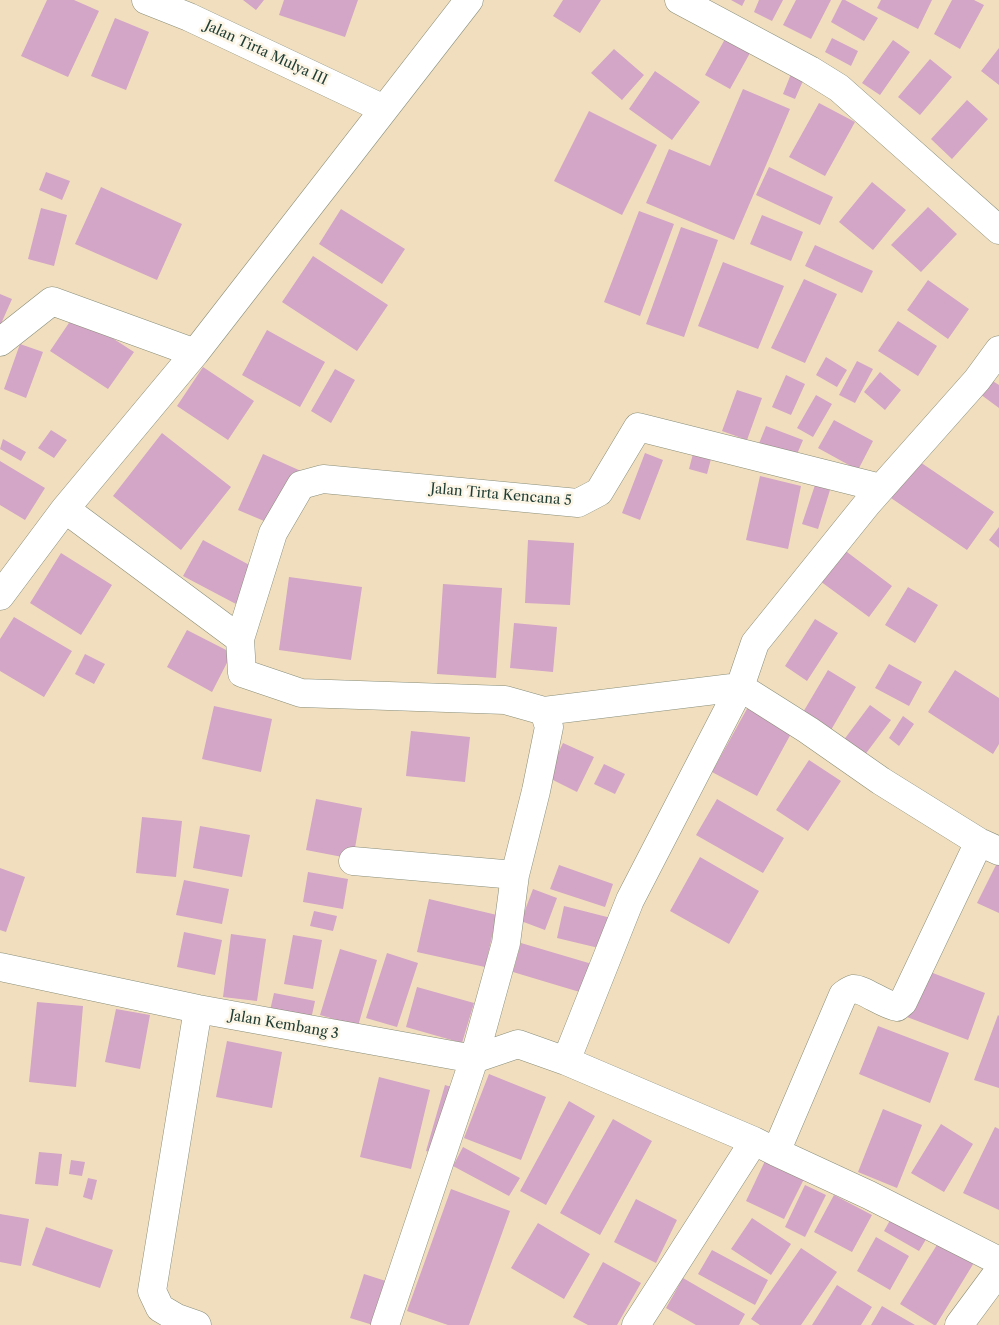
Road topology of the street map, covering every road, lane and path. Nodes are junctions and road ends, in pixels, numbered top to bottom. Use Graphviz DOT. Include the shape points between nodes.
graph roads {
  1 [pos="146,0"];
  2 [pos="469,0"];
  3 [pos="679,0"];
  4 [pos="384,109"];
  5 [pos="999,230"];
  6 [pos="0,342"];
  7 [pos="999,350"];
  8 [pos="195,353"];
  9 [pos="881,488"];
  10 [pos="65,510"];
  11 [pos="0,596"];
  12 [pos="240,639"];
  13 [pos="740,688"];
  14 [pos="544,711"];
  15 [pos="989,846"];
  16 [pos="353,862"];
  17 [pos="515,875"];
  18 [pos="0,967"];
  19 [pos="198,1009"];
  20 [pos="474,1059"];
  21 [pos="566,1061"];
  22 [pos="765,1146"];
  23 [pos="999,1261"];
  24 [pos="999,1271"];
  25 [pos="197,1325"];
  26 [pos="385,1325"];
  27 [pos="636,1325"];
  28 [pos="959,1325"];
  1 -- 4 [label="street, Jalan Tirta Mulya III"];
  2 -- 4 [label="street"];
  3 -- 5 [label="street" via="839,88"];
  4 -- 8 [label="street"];
  6 -- 8 [label="street" via="52,301"];
  7 -- 9 [label="street"];
  8 -- 10 [label="street"];
  9 -- 12 [label="street, Jalan Tirta Kencana 5" via="638,426 599,492 578,503 323,479 301,485 273,533"];
  9 -- 13 [label="street" via="755,643"];
  10 -- 11 [label="street"];
  10 -- 12 [label="street"];
  12 -- 14 [label="street" via="242,673 301,693 505,700"];
  13 -- 14 [label="street"];
  13 -- 15 [label="street" via="881,781"];
  13 -- 21 [label="street" via="630,900"];
  14 -- 17 [label="street" via="548,736"];
  15 -- 22 [label="street" via="903,1002 897,1007 889,1006 856,989 843,995"];
  16 -- 17 [label="street"];
  17 -- 20 [label="street" via="506,943"];
  18 -- 19 [label="street, Jalan Kembang 3"];
  19 -- 20 [label="street, Jalan Kembang 3"];
  19 -- 25 [label="street" via="152,1292 160,1308"];
  20 -- 21 [label="street, Jalan Kembang 3" via="518,1044"];
  20 -- 26 [label="street"];
  21 -- 22 [label="street, Jalan Kembang 3"];
  22 -- 23 [label="street, Jalan Kembang 3"];
  22 -- 27 [label="street"];
  24 -- 28 [label="street"];
}
